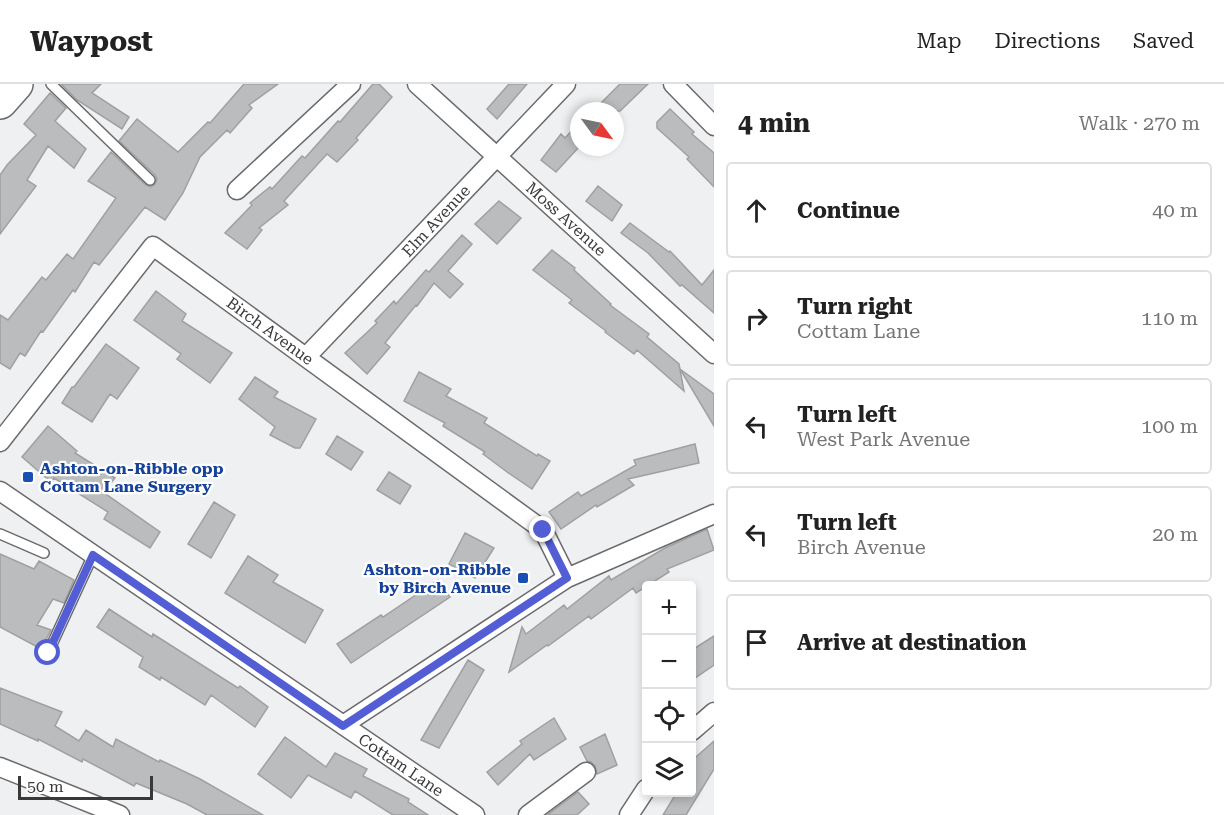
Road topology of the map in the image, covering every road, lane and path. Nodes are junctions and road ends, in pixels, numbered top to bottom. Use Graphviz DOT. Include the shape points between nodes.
graph roads {
  1 [pos="16,84"];
  2 [pos="51,84"];
  3 [pos="351,84"];
  4 [pos="417,84"];
  5 [pos="566,84"];
  6 [pos="673,84"];
  7 [pos="0,102"];
  8 [pos="714,126"];
  9 [pos="497,156"];
  10 [pos="150,180"];
  11 [pos="237,190"];
  12 [pos="714,354"];
  13 [pos="306,357"];
  14 [pos="0,442"];
  15 [pos="0,491"];
  16 [pos="714,514"];
  17 [pos="0,534"];
  18 [pos="44,554"];
  19 [pos="93,555"];
  20 [pos="567,578"];
  21 [pos="48,653"];
  22 [pos="714,712"];
  23 [pos="343,726"];
  24 [pos="696,728"];
  25 [pos="0,768"];
  26 [pos="586,772"];
  27 [pos="642,795"];
  28 [pos="120,815"];
  29 [pos="475,815"];
  30 [pos="528,815"];
  31 [pos="629,815"];
  1 -- 7 [label="highway"];
  2 -- 10 [label="lane"];
  3 -- 11 [label="street"];
  4 -- 9 [label="street, Moss Avenue"];
  5 -- 9 [label="street, Elm Avenue"];
  6 -- 8 [label="street"];
  9 -- 12 [label="street, Moss Avenue"];
  9 -- 13 [label="street, Elm Avenue"];
  13 -- 14 [label="street, Birch Avenue" via="153,246"];
  13 -- 20 [label="street, Birch Avenue" via="543,530"];
  15 -- 19 [label="street, Cottam Lane"];
  16 -- 20 [label="street"];
  17 -- 18 [label="lane"];
  19 -- 21 [label="lane"];
  19 -- 23 [label="street, Cottam Lane"];
  20 -- 23 [label="street"];
  22 -- 24 [label="street"];
  23 -- 29 [label="street, Cottam Lane"];
  25 -- 28 [label="street"];
  26 -- 30 [label="street"];
  27 -- 31 [label="street"];
}
